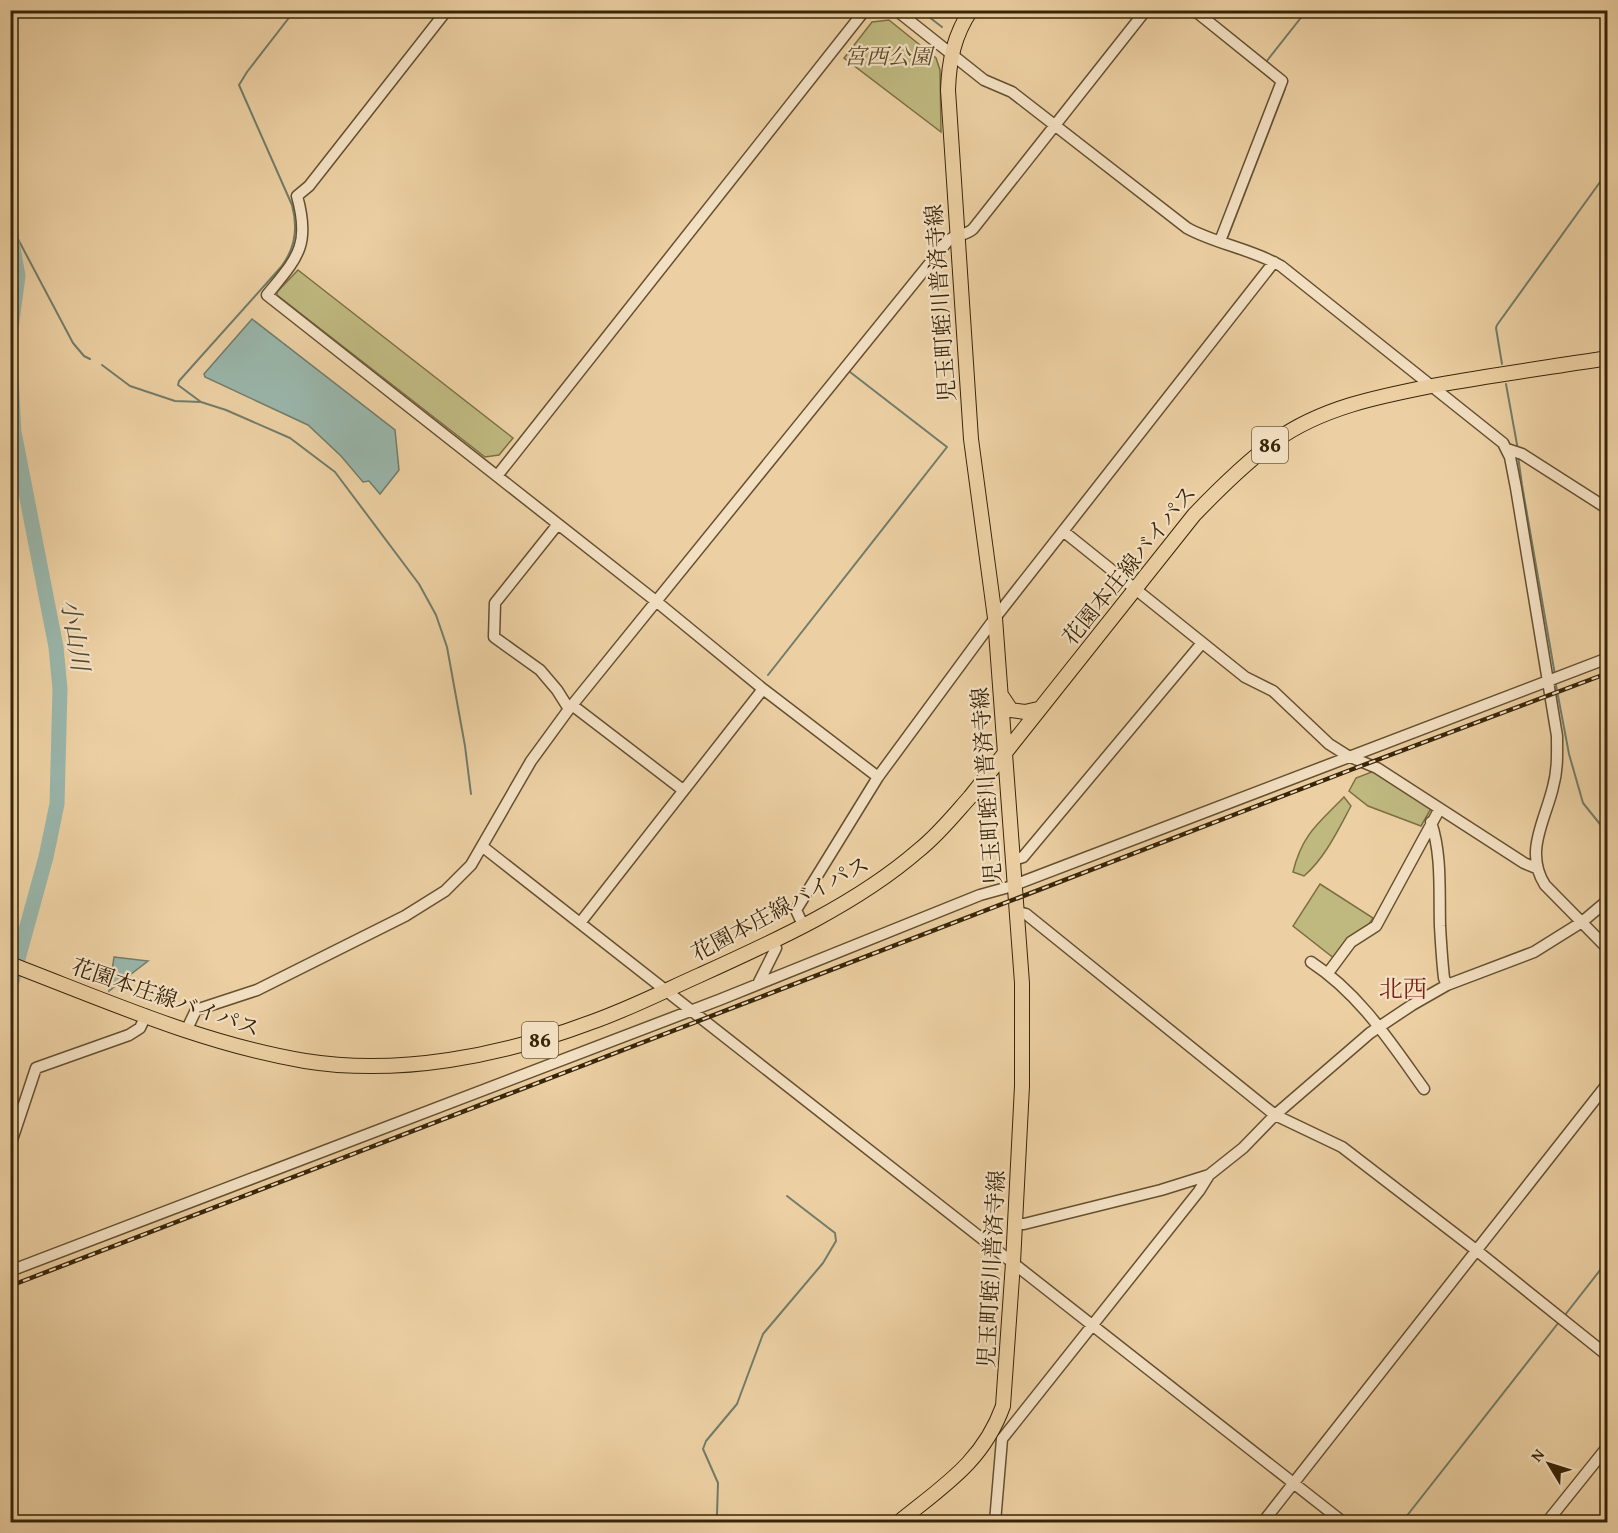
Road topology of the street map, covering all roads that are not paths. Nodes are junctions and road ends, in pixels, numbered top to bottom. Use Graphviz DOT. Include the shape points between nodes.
graph roads {
  1 [pos="447,10"];
  2 [pos="865,10"];
  3 [pos="896,10"];
  4 [pos="971,10"];
  5 [pos="1146,10"];
  6 [pos="1194,10"];
  7 [pos="951,53"];
  8 [pos="1055,126"];
  9 [pos="957,235"];
  10 [pos="1220,241"];
  11 [pos="1274,262"];
  12 [pos="1608,358"];
  13 [pos="1433,386"];
  14 [pos="1507,449"];
  15 [pos="497,476"];
  16 [pos="1608,509"];
  17 [pos="558,524"];
  18 [pos="1063,531"];
  19 [pos="1135,589"];
  20 [pos="657,602"];
  21 [pos="995,618"];
  22 [pos="1202,643"];
  23 [pos="1608,658"];
  24 [pos="1548,681"];
  25 [pos="763,689"];
  26 [pos="1001,695"];
  27 [pos="571,707"];
  28 [pos="1038,710"];
  29 [pos="1006,750"];
  30 [pos="1348,756"];
  31 [pos="878,777"];
  32 [pos="976,789"];
  33 [pos="683,790"];
  34 [pos="1008,793"];
  35 [pos="1439,810"];
  36 [pos="1431,822"];
  37 [pos="483,847"];
  38 [pos="1014,860"];
  39 [pos="1536,868"];
  40 [pos="1014,885"];
  41 [pos="1608,900"];
  42 [pos="1018,912"];
  43 [pos="1582,922"];
  44 [pos="580,923"];
  45 [pos="803,925"];
  46 [pos="772,940"];
  47 [pos="1608,949"];
  48 [pos="1311,963"];
  49 [pos="10,964"];
  50 [pos="1328,973"];
  51 [pos="758,984"];
  52 [pos="1448,985"];
  53 [pos="666,990"];
  54 [pos="692,1011"];
  55 [pos="146,1015"];
  56 [pos="1379,1027"];
  57 [pos="186,1031"];
  58 [pos="1608,1083"];
  59 [pos="1424,1089"];
  60 [pos="1275,1115"];
  61 [pos="10,1146"];
  62 [pos="1209,1175"];
  63 [pos="1015,1224"];
  64 [pos="1476,1250"];
  65 [pos="1013,1263"];
  66 [pos="10,1271"];
  67 [pos="1092,1327"];
  68 [pos="1608,1356"];
  69 [pos="997,1436"];
  70 [pos="1608,1446"];
  71 [pos="1293,1483"];
  72 [pos="899,1522"];
  73 [pos="995,1522"];
  74 [pos="1263,1522"];
  75 [pos="1343,1522"];
  76 [pos="1547,1522"];
  1 -- 15 [label="street" via="309,186 297,195 304,223 301,246 267,296"];
  2 -- 15 [label="street"];
  3 -- 7 [label="street"];
  4 -- 7 [label="main road, 児玉町蛭川普済寺線"];
  5 -- 8 [label="street"];
  6 -- 10 [label="street" via="1282,81"];
  7 -- 8 [label="street" via="984,80 1012,92"];
  7 -- 9 [label="main road, 児玉町蛭川普済寺線" via="948,90"];
  8 -- 9 [label="street" via="973,229"];
  8 -- 10 [label="street" via="1187,228"];
  9 -- 20 [label="street" via="939,251"];
  9 -- 21 [label="main road, 児玉町蛭川普済寺線" via="971,439"];
  10 -- 11 [label="street"];
  11 -- 13 [label="street"];
  11 -- 18 [label="street"];
  12 -- 13 [label="main road, 花園本庄線バイパス / 86"];
  13 -- 14 [label="street" via="1498,437"];
  13 -- 19 [label="main road, 花園本庄線バイパス / 86" via="1373,397 1305,424 1276,441 1229,478"];
  14 -- 16 [label="street" via="1522,454"];
  14 -- 24 [label="street"];
  15 -- 17 [label="street"];
  17 -- 20 [label="street"];
  17 -- 27 [label="street" via="495,603 494,637 540,670"];
  18 -- 19 [label="street"];
  18 -- 21 [label="street"];
  19 -- 22 [label="street"];
  19 -- 28 [label="main road, 花園本庄線バイパス / 86"];
  20 -- 25 [label="street"];
  20 -- 27 [label="street"];
  21 -- 26 [label="main road, 児玉町蛭川普済寺線"];
  21 -- 31 [label="street"];
  22 -- 30 [label="street" via="1245,676 1273,691 1329,744"];
  22 -- 38 [label="street" via="1023,857"];
  23 -- 24 [label="street"];
  24 -- 30 [label="street"];
  24 -- 39 [label="street" via="1557,736 1557,769 1538,837"];
  25 -- 31 [label="street"];
  25 -- 33 [label="street"];
  26 -- 28 [label="main road" via="1011,710"];
  26 -- 29 [label="main road, 児玉町蛭川普済寺線"];
  27 -- 33 [label="street"];
  27 -- 37 [label="street" via="531,761"];
  28 -- 29 [label="main road, 花園本庄線バイパス / 86"];
  29 -- 32 [label="main road, 花園本庄線バイパス / 86"];
  29 -- 34 [label="main road, 児玉町蛭川普済寺線"];
  30 -- 35 [label="street" via="1377,768"];
  30 -- 40 [label="street"];
  31 -- 45 [label="street" via="796,910"];
  32 -- 34 [label="main road" via="997,785"];
  32 -- 45 [label="main road, 花園本庄線バイパス / 86" via="920,850 852,898"];
  33 -- 44 [label="street"];
  34 -- 38 [label="main road, 児玉町蛭川普済寺線"];
  35 -- 36 [label="street"];
  35 -- 39 [label="street"];
  36 -- 50 [label="street" via="1376,927 1351,942"];
  36 -- 52 [label="street" via="1436,837 1444,978"];
  37 -- 44 [label="street"];
  37 -- 57 [label="street" via="465,873 418,910 242,996 196,1010"];
  38 -- 40 [label="main road, 児玉町蛭川普済寺線"];
  39 -- 43 [label="street" via="1545,885"];
  40 -- 42 [label="main road, 児玉町蛭川普済寺線"];
  40 -- 51 [label="street"];
  41 -- 43 [label="street"];
  42 -- 60 [label="street" via="1026,914"];
  42 -- 63 [label="main road, 児玉町蛭川普済寺線" via="1023,1020"];
  43 -- 47 [label="street"];
  43 -- 52 [label="street" via="1534,952"];
  44 -- 53 [label="street"];
  45 -- 46 [label="main road, 花園本庄線バイパス / 86"];
  46 -- 51 [label="street" via="776,948"];
  46 -- 53 [label="main road, 花園本庄線バイパス / 86"];
  48 -- 50 [label="street"];
  49 -- 55 [label="main road, 花園本庄線バイパス / 86"];
  50 -- 56 [label="street"];
  51 -- 54 [label="street"];
  52 -- 56 [label="street"];
  53 -- 54 [label="street"];
  53 -- 57 [label="main road, 花園本庄線バイパス / 86" via="589,1023 529,1043 461,1059 381,1065 306,1061"];
  54 -- 65 [label="street"];
  54 -- 66 [label="street"];
  55 -- 57 [label="main road, 花園本庄線バイパス / 86"];
  55 -- 61 [label="street" via="140,1028 129,1035 36,1068"];
  56 -- 59 [label="street"];
  56 -- 60 [label="street"];
  58 -- 64 [label="street"];
  60 -- 62 [label="street"];
  60 -- 64 [label="street" via="1342,1147"];
  62 -- 63 [label="street"];
  62 -- 67 [label="street"];
  63 -- 65 [label="main road, 児玉町蛭川普済寺線"];
  64 -- 68 [label="street"];
  64 -- 71 [label="street"];
  65 -- 67 [label="street"];
  65 -- 69 [label="main road, 児玉町蛭川普済寺線" via="1003,1406"];
  67 -- 69 [label="street"];
  67 -- 71 [label="street"];
  69 -- 72 [label="main road, 児玉町蛭川普済寺線" via="967,1467"];
  69 -- 73 [label="street"];
  70 -- 76 [label="street"];
  71 -- 74 [label="street"];
  71 -- 75 [label="street"];
}
